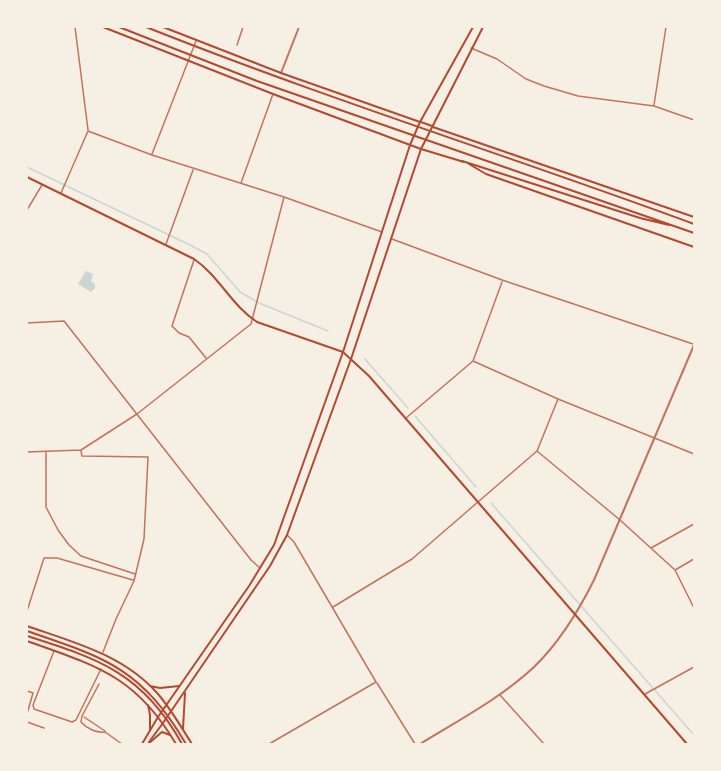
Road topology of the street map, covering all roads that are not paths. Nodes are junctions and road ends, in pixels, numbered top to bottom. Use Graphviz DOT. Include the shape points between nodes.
graph roads {
  1 [pos="75,27"];
  2 [pos="104,27"];
  3 [pos="119,27"];
  4 [pos="146,27"];
  5 [pos="163,27"];
  6 [pos="243,27"];
  7 [pos="299,27"];
  8 [pos="473,27"];
  9 [pos="483,27"];
  10 [pos="666,27"];
  11 [pos="168,28"];
  12 [pos="196,41"];
  13 [pos="237,45"];
  14 [pos="471,48"];
  15 [pos="187,60"];
  16 [pos="281,73"];
  17 [pos="273,94"];
  18 [pos="654,106"];
  19 [pos="694,120"];
  20 [pos="420,122"];
  21 [pos="432,126"];
  22 [pos="88,131"];
  23 [pos="410,145"];
  24 [pos="421,149"];
  25 [pos="152,155"];
  26 [pos="462,161"];
  27 [pos="194,169"];
  28 [pos="27,177"];
  29 [pos="241,184"];
  30 [pos="42,185"];
  31 [pos="61,194"];
  32 [pos="284,196"];
  33 [pos="27,210"];
  34 [pos="694,217"];
  35 [pos="694,224"];
  36 [pos="684,229"];
  37 [pos="382,232"];
  38 [pos="694,233"];
  39 [pos="391,239"];
  40 [pos="165,245"];
  41 [pos="694,247"];
  42 [pos="194,259"];
  43 [pos="502,280"];
  44 [pos="253,320"];
  45 [pos="27,323"];
  46 [pos="694,345"];
  47 [pos="343,352"];
  48 [pos="207,359"];
  49 [pos="351,359"];
  50 [pos="473,362"];
  51 [pos="558,399"];
  52 [pos="137,414"];
  53 [pos="406,419"];
  54 [pos="653,438"];
  55 [pos="81,450"];
  56 [pos="46,451"];
  57 [pos="537,451"];
  58 [pos="27,452"];
  59 [pos="694,454"];
  60 [pos="478,502"];
  61 [pos="620,520"];
  62 [pos="694,524"];
  63 [pos="287,535"];
  64 [pos="651,548"];
  65 [pos="694,559"];
  66 [pos="261,568"];
  67 [pos="675,570"];
  68 [pos="135,574"];
  69 [pos="134,580"];
  70 [pos="333,607"];
  71 [pos="694,608"];
  72 [pos="27,611"];
  73 [pos="575,616"];
  74 [pos="27,626"];
  75 [pos="27,630"];
  76 [pos="27,636"];
  77 [pos="27,641"];
  78 [pos="54,651"];
  79 [pos="103,653"];
  80 [pos="694,667"];
  81 [pos="101,669"];
  82 [pos="376,682"];
  83 [pos="99,684"];
  84 [pos="150,686"];
  85 [pos="179,686"];
  86 [pos="186,689"];
  87 [pos="27,692"];
  88 [pos="500,694"];
  89 [pos="645,695"];
  90 [pos="147,703"];
  91 [pos="166,705"];
  92 [pos="171,712"];
  93 [pos="27,714"];
  94 [pos="82,716"];
  95 [pos="158,717"];
  96 [pos="27,722"];
  97 [pos="163,723"];
  98 [pos="44,729"];
  99 [pos="183,729"];
  100 [pos="150,730"];
  101 [pos="105,732"];
  102 [pos="171,735"];
  103 [pos="122,744"];
  104 [pos="142,744"];
  105 [pos="148,744"];
  106 [pos="176,744"];
  107 [pos="182,744"];
  108 [pos="186,744"];
  109 [pos="192,744"];
  110 [pos="269,744"];
  111 [pos="415,744"];
  112 [pos="420,744"];
  113 [pos="544,744"];
  114 [pos="687,744"];
  1 -- 22 [label="street"];
  2 -- 15 [label="main road"];
  3 -- 36 [label="main road" via="257,81"];
  4 -- 35 [label="main road" via="272,76"];
  5 -- 11 [label="main road"];
  6 -- 13 [label="street"];
  7 -- 16 [label="street"];
  8 -- 20 [label="main road"];
  9 -- 14 [label="main road"];
  10 -- 18 [label="street"];
  11 -- 12 [label="main road"];
  12 -- 15 [label="street"];
  12 -- 16 [label="main road"];
  14 -- 18 [label="street" via="544,86 578,96"];
  14 -- 21 [label="main road"];
  15 -- 17 [label="main road"];
  15 -- 25 [label="street"];
  16 -- 20 [label="main road"];
  17 -- 23 [label="main road"];
  17 -- 29 [label="street"];
  18 -- 19 [label="street"];
  20 -- 21 [label="main road"];
  20 -- 23 [label="main road"];
  21 -- 24 [label="main road"];
  21 -- 34 [label="main road"];
  22 -- 25 [label="street"];
  22 -- 31 [label="street"];
  23 -- 24 [label="main road"];
  23 -- 37 [label="main road"];
  24 -- 26 [label="main road"];
  24 -- 39 [label="main road"];
  25 -- 27 [label="street"];
  26 -- 36 [label="main road"];
  26 -- 41 [label="main road" via="486,174"];
  27 -- 29 [label="street"];
  27 -- 40 [label="street"];
  28 -- 30 [label="main road"];
  29 -- 32 [label="street"];
  30 -- 31 [label="main road"];
  30 -- 33 [label="street"];
  31 -- 40 [label="main road"];
  32 -- 37 [label="street"];
  32 -- 44 [label="street"];
  36 -- 38 [label="main road"];
  37 -- 47 [label="main road"];
  39 -- 43 [label="street"];
  39 -- 49 [label="main road"];
  40 -- 42 [label="main road"];
  42 -- 44 [label="main road"];
  42 -- 48 [label="street" via="172,326 189,336"];
  43 -- 46 [label="street"];
  43 -- 50 [label="street"];
  44 -- 47 [label="main road"];
  44 -- 48 [label="street"];
  45 -- 52 [label="street" via="64,321"];
  46 -- 54 [label="street"];
  47 -- 49 [label="main road"];
  47 -- 66 [label="main road" via="274,545"];
  48 -- 52 [label="street"];
  49 -- 53 [label="main road"];
  49 -- 63 [label="main road"];
  50 -- 51 [label="street"];
  50 -- 53 [label="street"];
  51 -- 54 [label="street"];
  51 -- 57 [label="street"];
  52 -- 55 [label="street"];
  52 -- 66 [label="street"];
  53 -- 60 [label="main road"];
  54 -- 59 [label="street"];
  54 -- 61 [label="street"];
  55 -- 56 [label="street"];
  55 -- 68 [label="street" via="82,456 148,457 144,539"];
  56 -- 58 [label="street"];
  56 -- 68 [label="street" via="46,507 58,530 81,556"];
  57 -- 60 [label="street"];
  57 -- 61 [label="street"];
  60 -- 70 [label="street" via="400,568"];
  60 -- 73 [label="main road"];
  61 -- 64 [label="street"];
  61 -- 73 [label="street"];
  62 -- 64 [label="street"];
  63 -- 70 [label="street"];
  63 -- 86 [label="main road"];
  64 -- 67 [label="street"];
  65 -- 67 [label="street"];
  66 -- 85 [label="main road"];
  67 -- 71 [label="street"];
  68 -- 69 [label="street"];
  69 -- 72 [label="street" via="57,558 44,558"];
  69 -- 79 [label="street"];
  70 -- 82 [label="street"];
  73 -- 88 [label="street" via="535,666"];
  73 -- 89 [label="main road"];
  74 -- 79 [label="main road"];
  75 -- 108 [label="main road" via="92,654 127,673 161,705"];
  76 -- 107 [label="main road" via="85,655 123,676 151,700"];
  77 -- 78 [label="main road"];
  78 -- 81 [label="main road"];
  78 -- 81 [label="street" via="34,709 76,720"];
  79 -- 84 [label="main road"];
  80 -- 89 [label="street"];
  81 -- 90 [label="main road" via="134,689"];
  82 -- 110 [label="street"];
  82 -- 111 [label="street"];
  83 -- 94 [label="street"];
  84 -- 85 [label="main road"];
  84 -- 91 [label="main road"];
  85 -- 91 [label="main road"];
  86 -- 92 [label="main road"];
  86 -- 99 [label="main road"];
  87 -- 93 [label="street" via="33,693"];
  88 -- 112 [label="street"];
  88 -- 113 [label="street"];
  89 -- 114 [label="main road"];
  90 -- 95 [label="main road"];
  90 -- 100 [label="main road"];
  91 -- 92 [label="main road"];
  91 -- 95 [label="main road"];
  92 -- 97 [label="main road"];
  92 -- 99 [label="main road"];
  94 -- 101 [label="street"];
  94 -- 101 [label="street" via="85,727"];
  95 -- 97 [label="main road"];
  95 -- 100 [label="main road"];
  96 -- 98 [label="street"];
  97 -- 102 [label="main road"];
  97 -- 105 [label="main road"];
  99 -- 109 [label="main road"];
  100 -- 104 [label="main road"];
  101 -- 103 [label="street"];
  102 -- 105 [label="main road" via="162,732"];
  102 -- 106 [label="main road"];
}
